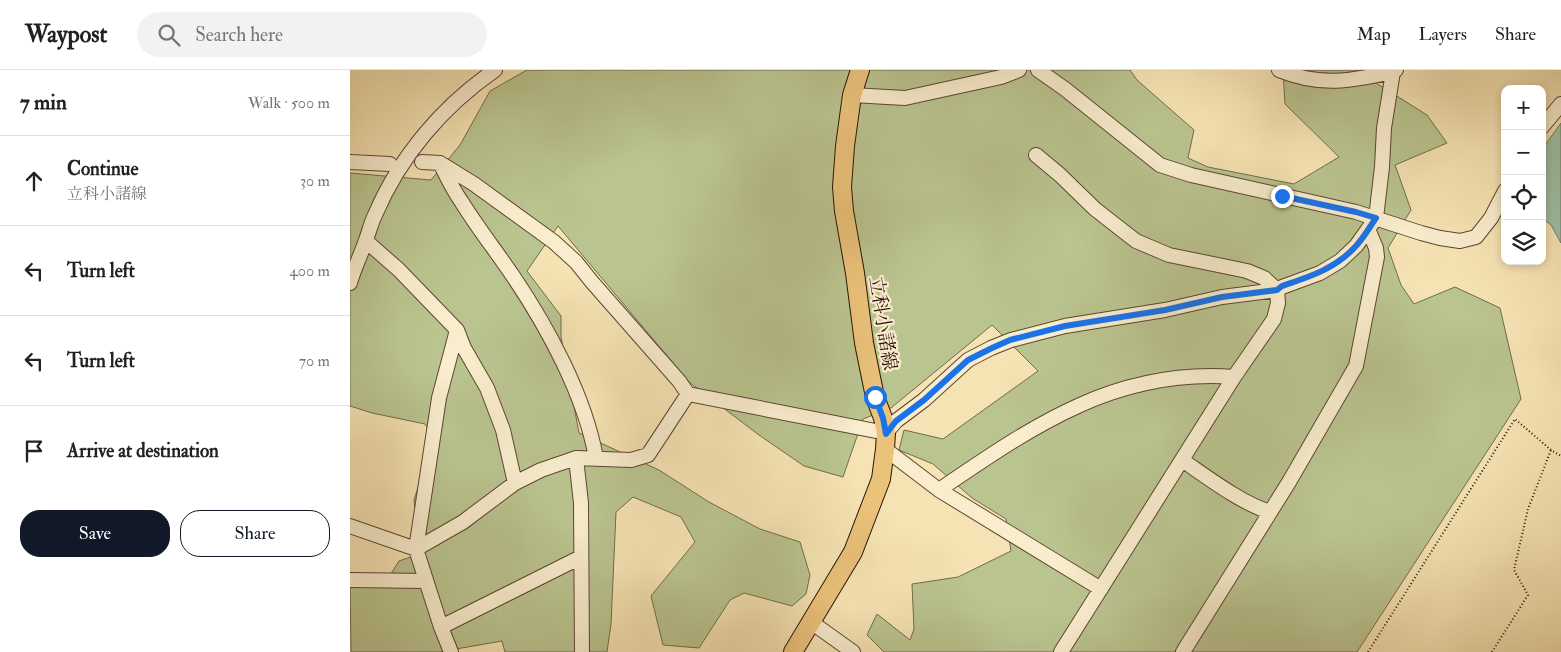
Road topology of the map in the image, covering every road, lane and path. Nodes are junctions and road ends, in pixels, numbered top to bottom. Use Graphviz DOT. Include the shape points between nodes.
graph roads {
  1 [pos="496,70"];
  2 [pos="860,70"];
  3 [pos="1019,70"];
  4 [pos="1038,70"];
  5 [pos="1278,70"];
  6 [pos="1395,71"];
  7 [pos="852,95"];
  8 [pos="1561,104"];
  9 [pos="1546,122"];
  10 [pos="1036,155"];
  11 [pos="350,162"];
  12 [pos="422,162"];
  13 [pos="440,163"];
  14 [pos="390,164"];
  15 [pos="1501,199"];
  16 [pos="1372,224"];
  17 [pos="366,241"];
  18 [pos="350,283"];
  19 [pos="1277,290"];
  20 [pos="457,330"];
  21 [pos="1234,376"];
  22 [pos="688,394"];
  23 [pos="886,441"];
  24 [pos="1551,450"];
  25 [pos="1561,456"];
  26 [pos="576,458"];
  27 [pos="596,458"];
  28 [pos="1182,460"];
  29 [pos="515,483"];
  30 [pos="939,490"];
  31 [pos="1270,512"];
  32 [pos="350,526"];
  33 [pos="416,549"];
  34 [pos="581,557"];
  35 [pos="350,580"];
  36 [pos="426,581"];
  37 [pos="1101,589"];
  38 [pos="811,622"];
  39 [pos="441,627"];
  40 [pos="451,652"];
  41 [pos="582,652"];
  42 [pos="793,652"];
  43 [pos="853,652"];
  44 [pos="1061,652"];
  45 [pos="1183,652"];
  46 [pos="1368,652"];
  47 [pos="1492,652"];
  1 -- 17 [label="street" via="449,108 415,145 374,215"];
  2 -- 7 [label="main road, 立科小諸線"];
  3 -- 7 [label="street" via="1001,77 905,98"];
  4 -- 16 [label="street" via="1160,165 1356,212"];
  5 -- 6 [label="street" via="1296,77 1342,81"];
  6 -- 16 [label="street"];
  7 -- 23 [label="main road, 立科小諸線" via="844,154 844,211 864,343"];
  8 -- 9 [label="street"];
  10 -- 19 [label="street" via="1136,241 1169,255 1247,271 1264,278"];
  11 -- 14 [label="street"];
  12 -- 13 [label="street"];
  13 -- 22 [label="street" via="554,242 576,262"];
  13 -- 27 [label="street" via="460,201 514,278 550,338 581,404"];
  15 -- 16 [label="street" via="1476,237 1460,241"];
  16 -- 19 [label="street" via="1340,261 1320,273"];
  16 -- 31 [label="street" via="1377,257 1356,366"];
  17 -- 18 [label="street"];
  17 -- 20 [label="street"];
  19 -- 21 [label="street" via="1274,319"];
  19 -- 23 [label="street" via="1065,326 1010,340 968,360 896,421"];
  20 -- 29 [label="street" via="497,413"];
  20 -- 33 [label="street" via="439,398"];
  21 -- 28 [label="street"];
  21 -- 30 [label="street" via="1175,377 1115,390 1076,405 979,462"];
  22 -- 23 [label="street"];
  22 -- 27 [label="street" via="648,455 614,461"];
  23 -- 30 [label="street"];
  23 -- 38 [label="main road, 立科小諸線" via="881,480 861,534"];
  24 -- 25 [label="path"];
  24 -- 46 [label="path" via="1515,419"];
  24 -- 47 [label="path" via="1528,508 1514,570 1528,595"];
  26 -- 27 [label="street"];
  26 -- 29 [label="street"];
  26 -- 34 [label="street"];
  28 -- 31 [label="street" via="1248,502"];
  28 -- 37 [label="street"];
  29 -- 33 [label="street" via="463,522"];
  30 -- 37 [label="street"];
  31 -- 45 [label="street"];
  32 -- 33 [label="street"];
  33 -- 36 [label="street"];
  34 -- 39 [label="street"];
  34 -- 41 [label="street"];
  35 -- 36 [label="street"];
  36 -- 39 [label="street"];
  37 -- 44 [label="street"];
  38 -- 42 [label="main road, 立科小諸線"];
  38 -- 43 [label="street"];
  39 -- 40 [label="street"];
}
